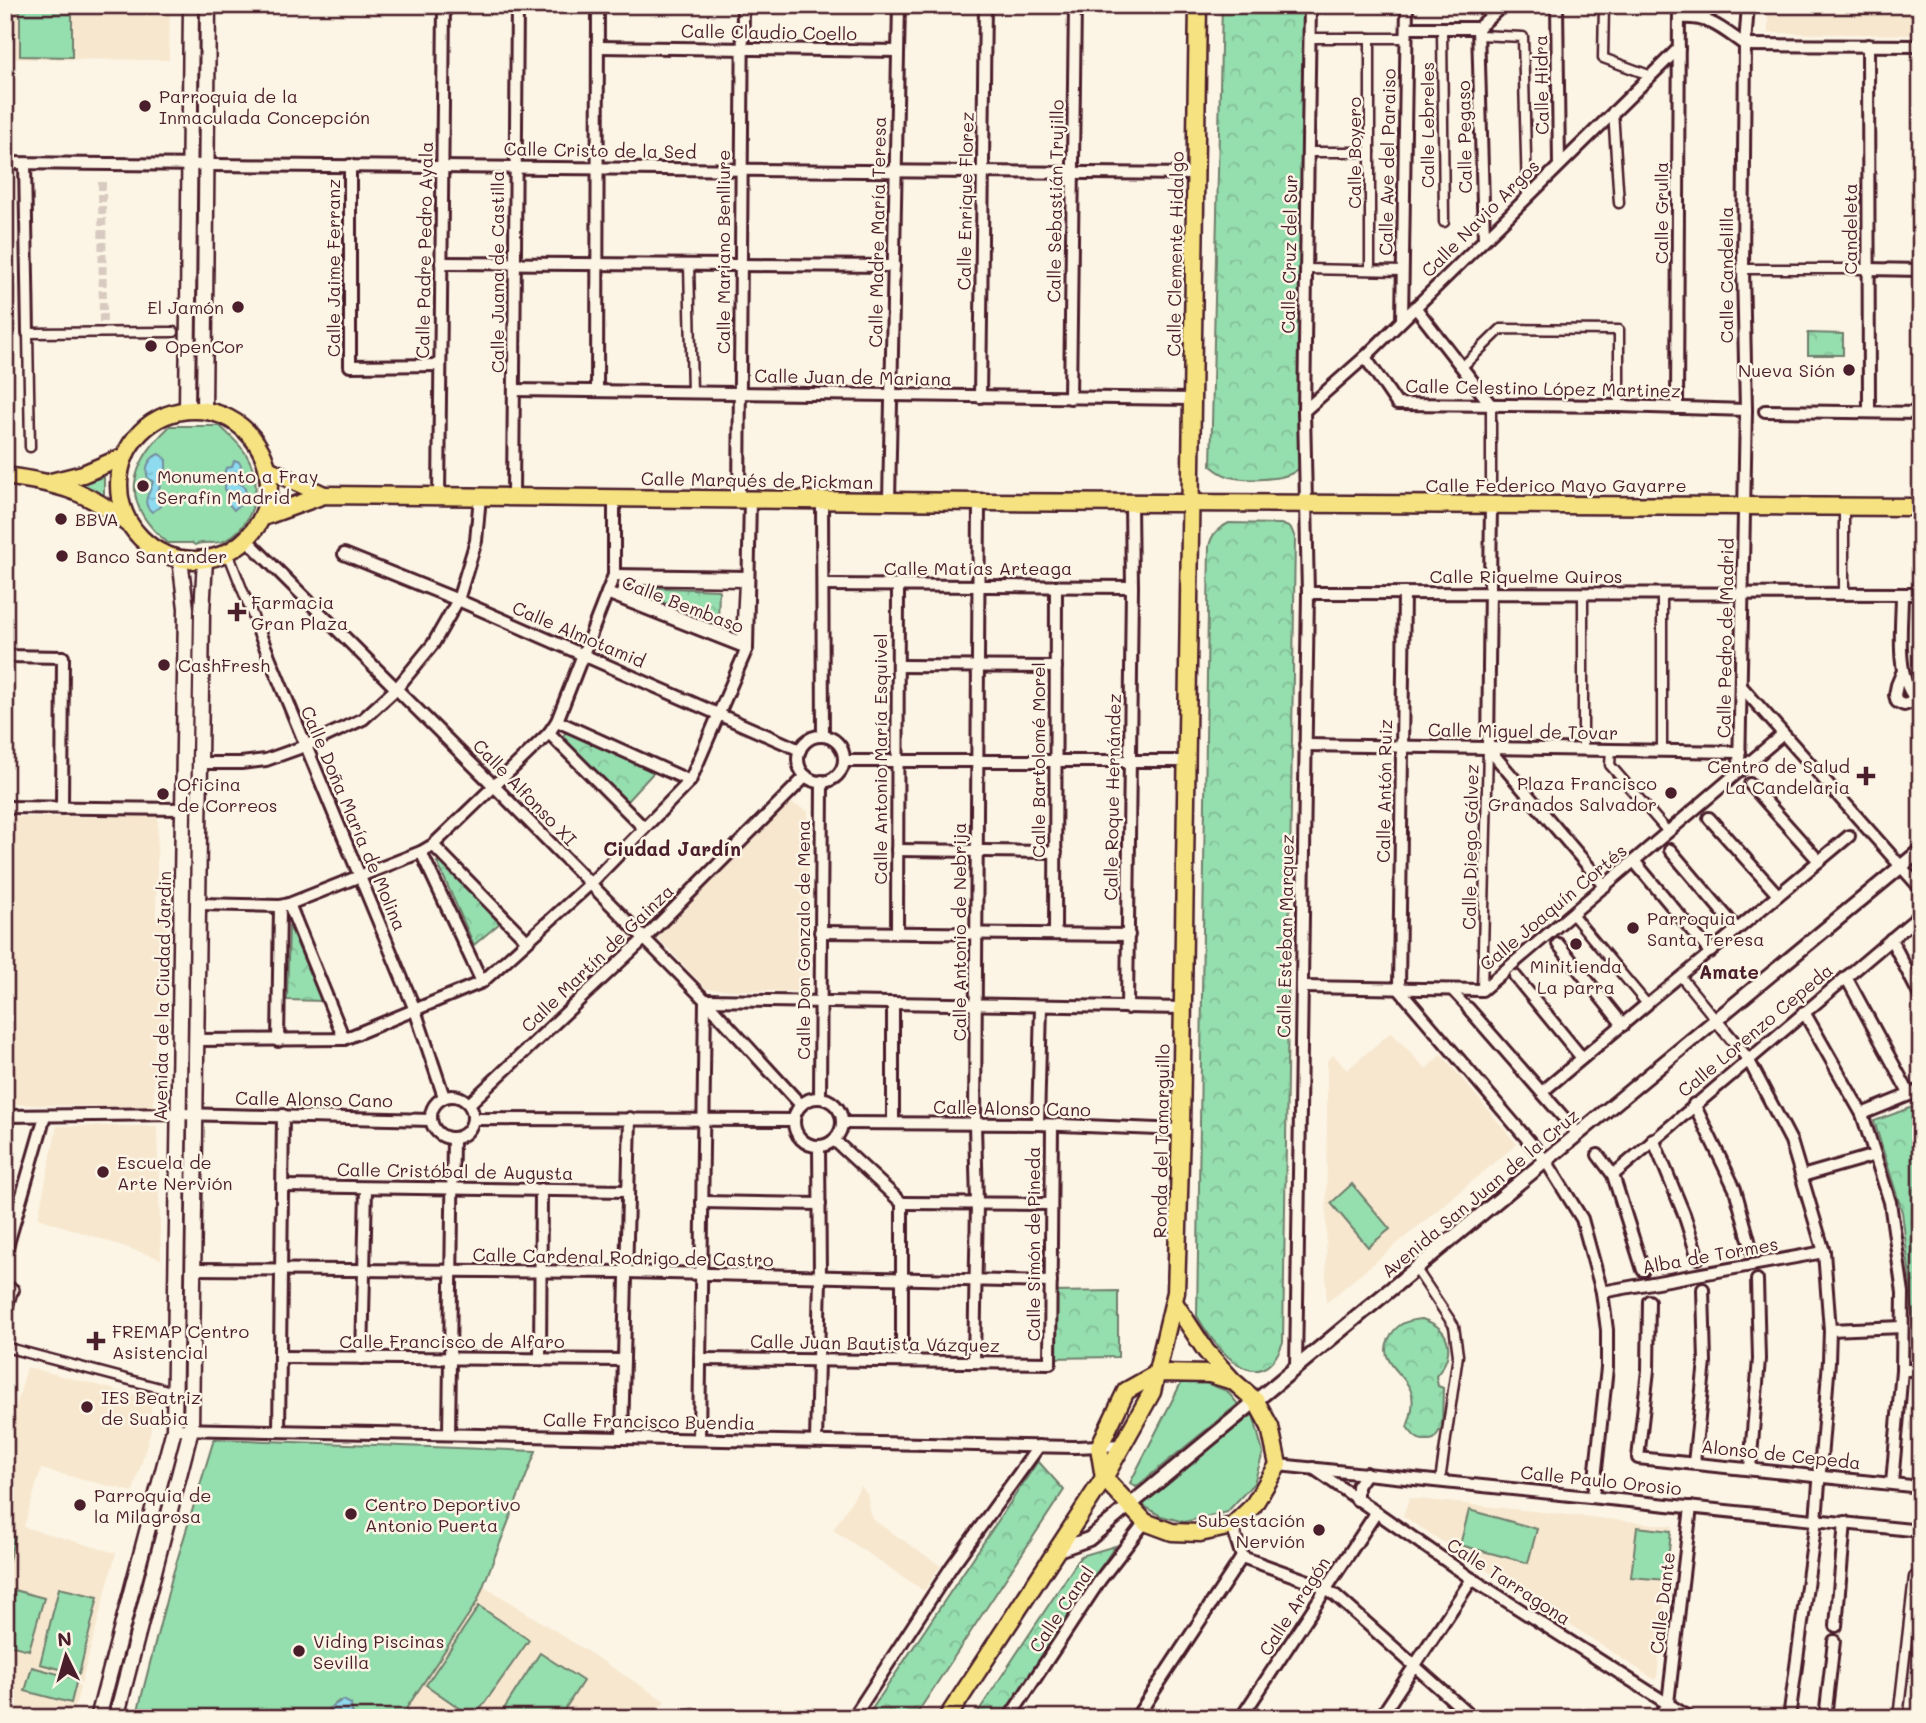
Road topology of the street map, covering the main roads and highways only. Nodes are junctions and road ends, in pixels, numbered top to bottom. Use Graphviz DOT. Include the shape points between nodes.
graph roads {
  1 [pos="191,5"];
  2 [pos="208,5"];
  3 [pos="1198,5"];
  4 [pos="187,411"];
  5 [pos="204,411"];
  6 [pos="125,456"];
  7 [pos="268,469"];
  8 [pos="5,476"];
  9 [pos="51,482"];
  10 [pos="324,495"];
  11 [pos="1190,504"];
  12 [pos="1921,507"];
  13 [pos="263,517"];
  14 [pos="130,525"];
  15 [pos="180,559"];
  16 [pos="205,560"];
  17 [pos="1174,1301"];
  18 [pos="1158,1373"];
  19 [pos="1233,1381"];
  20 [pos="1104,1478"];
  21 [pos="98,1718"];
  22 [pos="116,1718"];
  23 [pos="947,1718"];
  1 -- 4 [label="main road"];
  2 -- 5 [label="main road"];
  3 -- 11 [label="main road, Calle Clemente Hidalgo"];
  4 -- 5 [label="main road"];
  4 -- 6 [label="main road" via="151,424"];
  5 -- 7 [label="main road" via="236,423 255,440"];
  6 -- 9 [label="main road"];
  6 -- 14 [label="main road" via="119,485"];
  7 -- 10 [label="main road"];
  7 -- 13 [label="main road" via="270,494"];
  8 -- 9 [label="main road"];
  9 -- 14 [label="main road" via="86,495"];
  10 -- 11 [label="main road, Calle Marqués de Pickman"];
  10 -- 13 [label="main road"];
  11 -- 12 [label="main road, Calle Federico Mayo Gayarre"];
  11 -- 17 [label="main road, Ronda del Tamarguillo" via="1181,1130"];
  13 -- 16 [label="main road" via="247,540 228,553"];
  14 -- 15 [label="main road" via="153,548"];
  15 -- 16 [label="main road"];
  15 -- 21 [label="main road, Avenida de la Ciudad Jardin" via="186,600 174,1429"];
  16 -- 22 [label="main road, Avenida de la Ciudad Jardin" via="191,1429"];
  17 -- 18 [label="main road, Ronda del Tamarguillo"];
  17 -- 19 [label="main road" via="1206,1351"];
  18 -- 19 [label="main road" via="1210,1374"];
  18 -- 20 [label="main road, Ronda del Tamarguillo"];
  18 -- 20 [label="main road" via="1126,1391 1099,1447"];
  19 -- 20 [label="main road" via="1256,1401 1270,1427 1278,1465 1252,1506 1232,1526 1200,1533 1172,1532 1145,1522"];
  20 -- 23 [label="main road, Ronda del Tamarguillo"];
}
